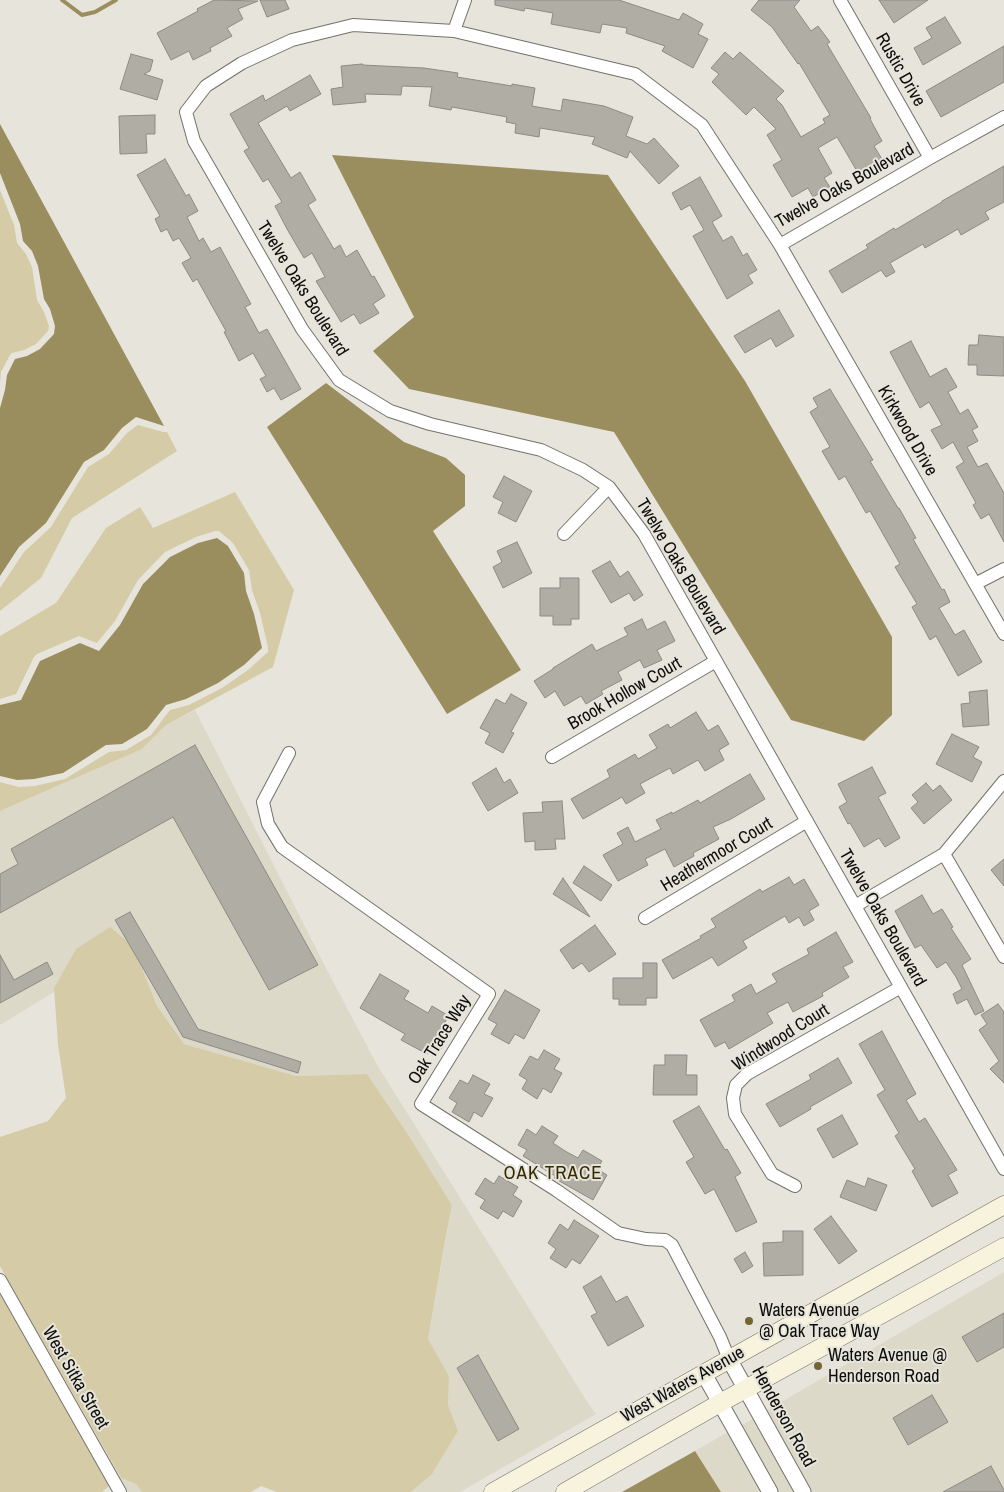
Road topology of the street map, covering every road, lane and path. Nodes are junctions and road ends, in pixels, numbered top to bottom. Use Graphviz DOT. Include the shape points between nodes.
graph roads {
  1 [pos="465,0"];
  2 [pos="840,0"];
  3 [pos="454,31"];
  4 [pos="1004,118"];
  5 [pos="930,158"];
  6 [pos="780,245"];
  7 [pos="609,487"];
  8 [pos="564,534"];
  9 [pos="1004,569"];
  10 [pos="976,584"];
  11 [pos="1004,634"];
  12 [pos="716,661"];
  13 [pos="289,753"];
  14 [pos="552,757"];
  15 [pos="1004,781"];
  16 [pos="807,821"];
  17 [pos="944,854"];
  18 [pos="855,906"];
  19 [pos="645,918"];
  20 [pos="1004,957"];
  21 [pos="901,987"];
  22 [pos="1004,1169"];
  23 [pos="796,1186"];
  24 [pos="1004,1205"];
  25 [pos="1004,1247"];
  26 [pos="0,1280"];
  27 [pos="730,1359"];
  28 [pos="704,1374"];
  29 [pos="746,1390"];
  30 [pos="720,1403"];
  31 [pos="120,1492"];
  32 [pos="493,1492"];
  33 [pos="564,1492"];
  34 [pos="770,1492"];
  35 [pos="804,1492"];
  1 -- 3 [label="street"];
  2 -- 5 [label="street, Rustic Drive"];
  3 -- 6 [label="street, Twelve Oaks Boulevard" via="634,74 702,125"];
  3 -- 7 [label="street, Twelve Oaks Boulevard" via="353,25 292,40 242,62 206,86 186,112 194,141 302,329 340,380 390,411 430,424 541,450 583,470"];
  4 -- 5 [label="street, Twelve Oaks Boulevard"];
  5 -- 6 [label="street, Twelve Oaks Boulevard"];
  6 -- 10 [label="street, Kirkwood Drive"];
  7 -- 8 [label="street"];
  7 -- 12 [label="street, Twelve Oaks Boulevard" via="644,534"];
  9 -- 10 [label="street"];
  10 -- 11 [label="street, Kirkwood Drive"];
  12 -- 14 [label="street, Brook Hollow Court"];
  12 -- 16 [label="street, Twelve Oaks Boulevard"];
  13 -- 27 [label="street, Oak Trace Way" via="263,802 268,824 282,847 489,994 421,1104 618,1233 665,1240 672,1245"];
  15 -- 17 [label="street"];
  16 -- 18 [label="street, Twelve Oaks Boulevard"];
  16 -- 19 [label="street, Heathermoor Court"];
  17 -- 18 [label="street"];
  17 -- 20 [label="street"];
  18 -- 21 [label="street, Twelve Oaks Boulevard"];
  21 -- 22 [label="street, Twelve Oaks Boulevard"];
  21 -- 23 [label="street, Windwood Court" via="747,1074 736,1085 733,1098 735,1114 772,1174"];
  24 -- 27 [label="main road, West Waters Avenue"];
  25 -- 29 [label="main road, West Waters Avenue"];
  26 -- 31 [label="street, West Sitka Street"];
  27 -- 28 [label="main road, West Waters Avenue"];
  27 -- 29 [label="street, Henderson Road"];
  28 -- 30 [label="street"];
  28 -- 32 [label="main road, West Waters Avenue"];
  29 -- 30 [label="main road, West Waters Avenue"];
  29 -- 35 [label="street, Henderson Road"];
  30 -- 33 [label="main road, West Waters Avenue"];
  30 -- 34 [label="street"];
}
